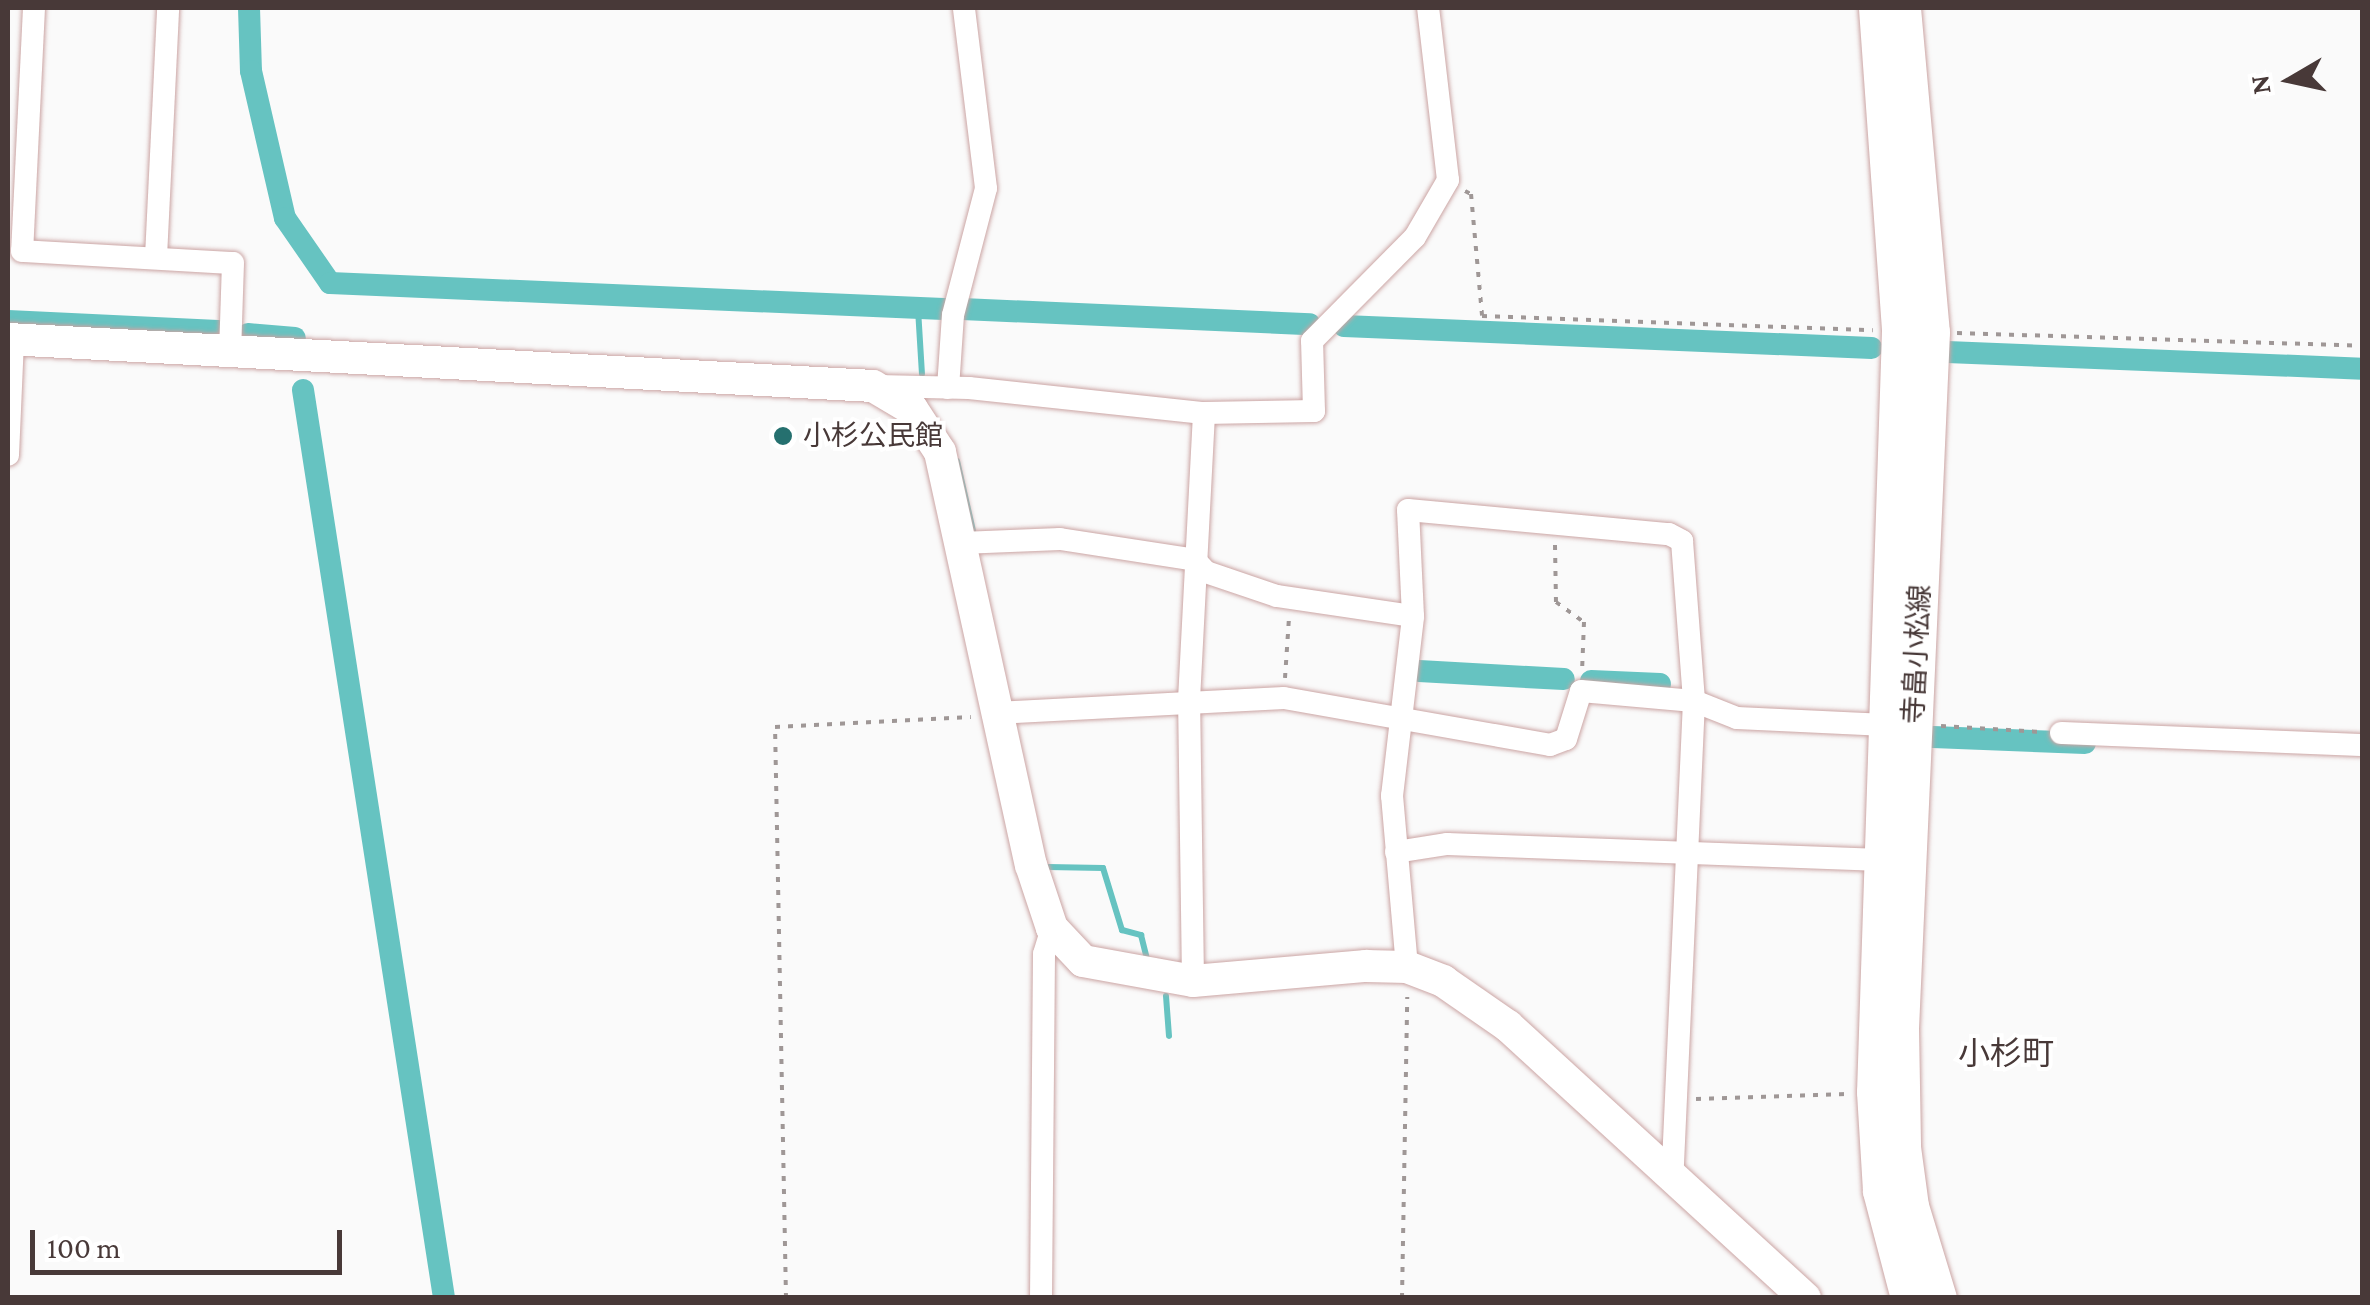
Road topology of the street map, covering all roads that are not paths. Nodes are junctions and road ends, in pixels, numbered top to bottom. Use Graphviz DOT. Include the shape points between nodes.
graph roads {
  1 [pos="34,8"];
  2 [pos="168,8"];
  3 [pos="964,8"];
  4 [pos="1428,8"];
  5 [pos="1876,8"];
  6 [pos="1903,8"];
  7 [pos="156,257"];
  8 [pos="1915,331"];
  9 [pos="10,340"];
  10 [pos="230,352"];
  11 [pos="874,386"];
  12 [pos="948,388"];
  13 [pos="1204,412"];
  14 [pos="8,455"];
  15 [pos="961,543"];
  16 [pos="1195,560"];
  17 [pos="1413,616"];
  18 [pos="1189,700"];
  19 [pos="1694,701"];
  20 [pos="996,714"];
  21 [pos="1398,719"];
  22 [pos="1900,725"];
  23 [pos="2061,733"];
  24 [pos="2362,744"];
  25 [pos="1396,852"];
  26 [pos="1691,856"];
  27 [pos="1882,860"];
  28 [pos="1052,928"];
  29 [pos="1407,967"];
  30 [pos="1193,980"];
  31 [pos="1672,1178"];
  32 [pos="1041,1298"];
  33 [pos="1805,1298"];
  34 [pos="1908,1298"];
  35 [pos="1939,1298"];
  1 -- 7 [label="street" via="22,251"];
  2 -- 7 [label="street"];
  3 -- 12 [label="street" via="986,188 953,315"];
  4 -- 13 [label="street" via="1448,180 1416,237 1312,341 1314,411"];
  5 -- 8 [label="main road, 寺畠小松線"];
  6 -- 8 [label="main road, 寺畠小松線"];
  7 -- 10 [label="street" via="232,263"];
  8 -- 22 [label="main road, 寺畠小松線"];
  9 -- 10 [label="street"];
  9 -- 14 [label="street"];
  10 -- 11 [label="street"];
  11 -- 12 [label="street"];
  11 -- 15 [label="street" via="912,409 940,452"];
  12 -- 13 [label="street"];
  13 -- 16 [label="street"];
  15 -- 16 [label="street" via="1060,538"];
  15 -- 20 [label="street"];
  16 -- 17 [label="street" via="1206,572 1290,597"];
  16 -- 18 [label="street"];
  17 -- 19 [label="street" via="1408,510 1669,534 1682,541"];
  17 -- 21 [label="street"];
  18 -- 20 [label="street"];
  18 -- 21 [label="street" via="1284,698"];
  18 -- 30 [label="street"];
  19 -- 21 [label="street" via="1581,691 1566,738 1550,745"];
  19 -- 22 [label="street" via="1737,718"];
  19 -- 26 [label="street" via="1685,837"];
  20 -- 28 [label="street"];
  21 -- 25 [label="street"];
  22 -- 27 [label="main road, 寺畠小松線"];
  22 -- 35 [label="main road, 寺畠小松線" via="1903,1146 1911,1206"];
  23 -- 24 [label="street"];
  25 -- 26 [label="street" via="1447,844"];
  25 -- 29 [label="street"];
  26 -- 27 [label="street"];
  26 -- 31 [label="street"];
  27 -- 34 [label="main road, 寺畠小松線" via="1874,1092 1880,1191"];
  28 -- 30 [label="street" via="1083,961"];
  28 -- 32 [label="street" via="1044,954"];
  29 -- 30 [label="street"];
  29 -- 31 [label="street" via="1442,981 1508,1026"];
  31 -- 33 [label="street"];
}
